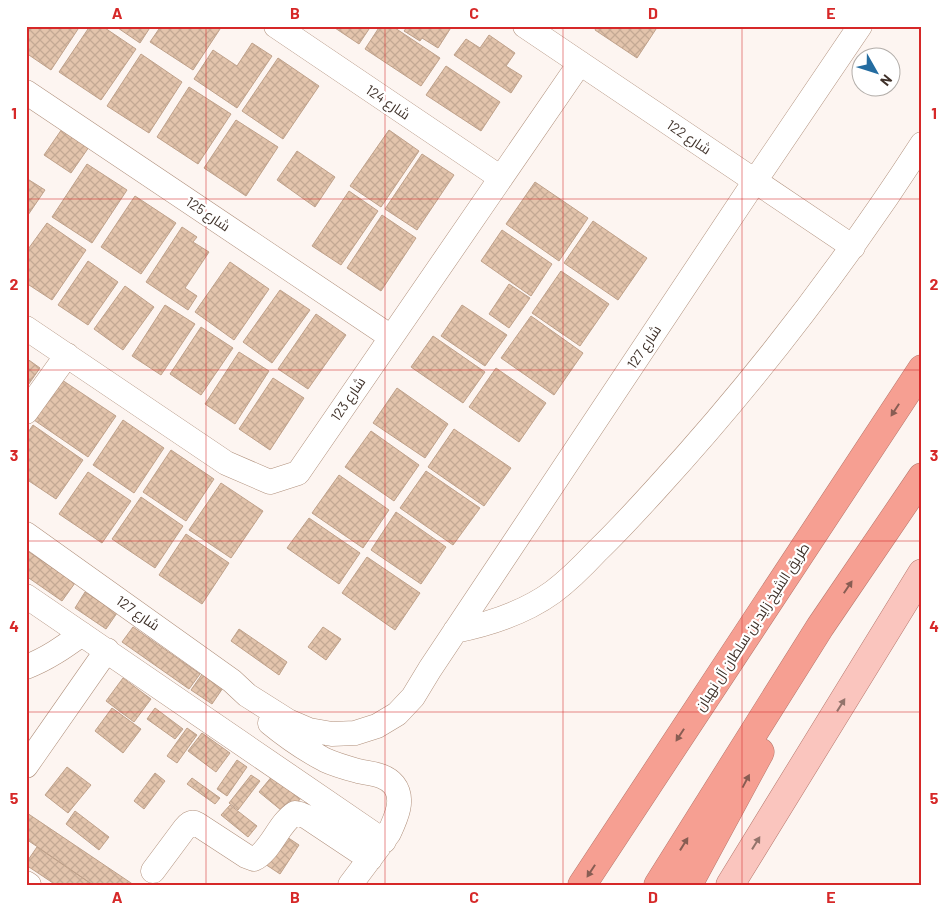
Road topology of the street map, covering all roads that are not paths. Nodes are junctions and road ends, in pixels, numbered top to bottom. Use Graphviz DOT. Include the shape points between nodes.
graph roads {
  1 [pos="276,26"];
  2 [pos="525,26"];
  3 [pos="860,26"];
  4 [pos="580,63"];
  5 [pos="26,92"];
  6 [pos="922,144"];
  7 [pos="501,178"];
  8 [pos="755,181"];
  9 [pos="853,246"];
  10 [pos="26,328"];
  11 [pos="391,337"];
  12 [pos="67,355"];
  13 [pos="922,369"];
  14 [pos="26,412"];
  15 [pos="922,477"];
  16 [pos="26,534"];
  17 [pos="922,573"];
  18 [pos="26,596"];
  19 [pos="820,627"];
  20 [pos="455,631"];
  21 [pos="82,634"];
  22 [pos="106,650"];
  23 [pos="26,667"];
  24 [pos="247,695"];
  25 [pos="26,766"];
  26 [pos="384,841"];
  27 [pos="370,859"];
  28 [pos="153,871"];
  29 [pos="350,885"];
  30 [pos="582,885"];
  31 [pos="658,885"];
  32 [pos="688,885"];
  33 [pos="730,885"];
  1 -- 7 [label="street, شارع 124"];
  2 -- 4 [label="street, شارع 122"];
  3 -- 8 [label="street, شارع 127"];
  4 -- 7 [label="street, شارع 123"];
  4 -- 8 [label="street, شارع 122"];
  5 -- 11 [label="street, شارع 125"];
  6 -- 9 [label="street"];
  7 -- 11 [label="street, شارع 123"];
  8 -- 9 [label="street, شارع 122"];
  8 -- 20 [label="street, شارع 127"];
  9 -- 20 [label="street" via="742,392 636,512 570,579 546,597 514,614"];
  10 -- 12 [label="street, شارع 123"];
  11 -- 12 [label="street, شارع 123" via="298,473 270,482 226,463"];
  12 -- 14 [label="street"];
  13 -- 30 [label="highway, طريق الشيخ زايد بن سلطان آل نهيان, one-way"];
  19 -- 15 [label="highway, one-way"];
  16 -- 24 [label="street, شارع 127" via="232,680"];
  33 -- 17 [label="main road, one-way"];
  18 -- 21 [label="street"];
  31 -- 19 [label="highway, one-way"];
  32 -- 19 [label="highway, one-way" via="771,733"];
  20 -- 24 [label="street, شارع 127" via="430,670 372,712 333,720 313,718 293,714"];
  21 -- 22 [label="street"];
  21 -- 23 [label="street" via="61,650"];
  22 -- 25 [label="street"];
  22 -- 26 [label="street"];
  24 -- 26 [label="street" via="268,721 310,752 342,766 383,777 393,785 399,806"];
  26 -- 27 [label="street"];
  27 -- 28 [label="street" via="307,817 295,814 254,860 191,822"];
  27 -- 29 [label="street"];
}
